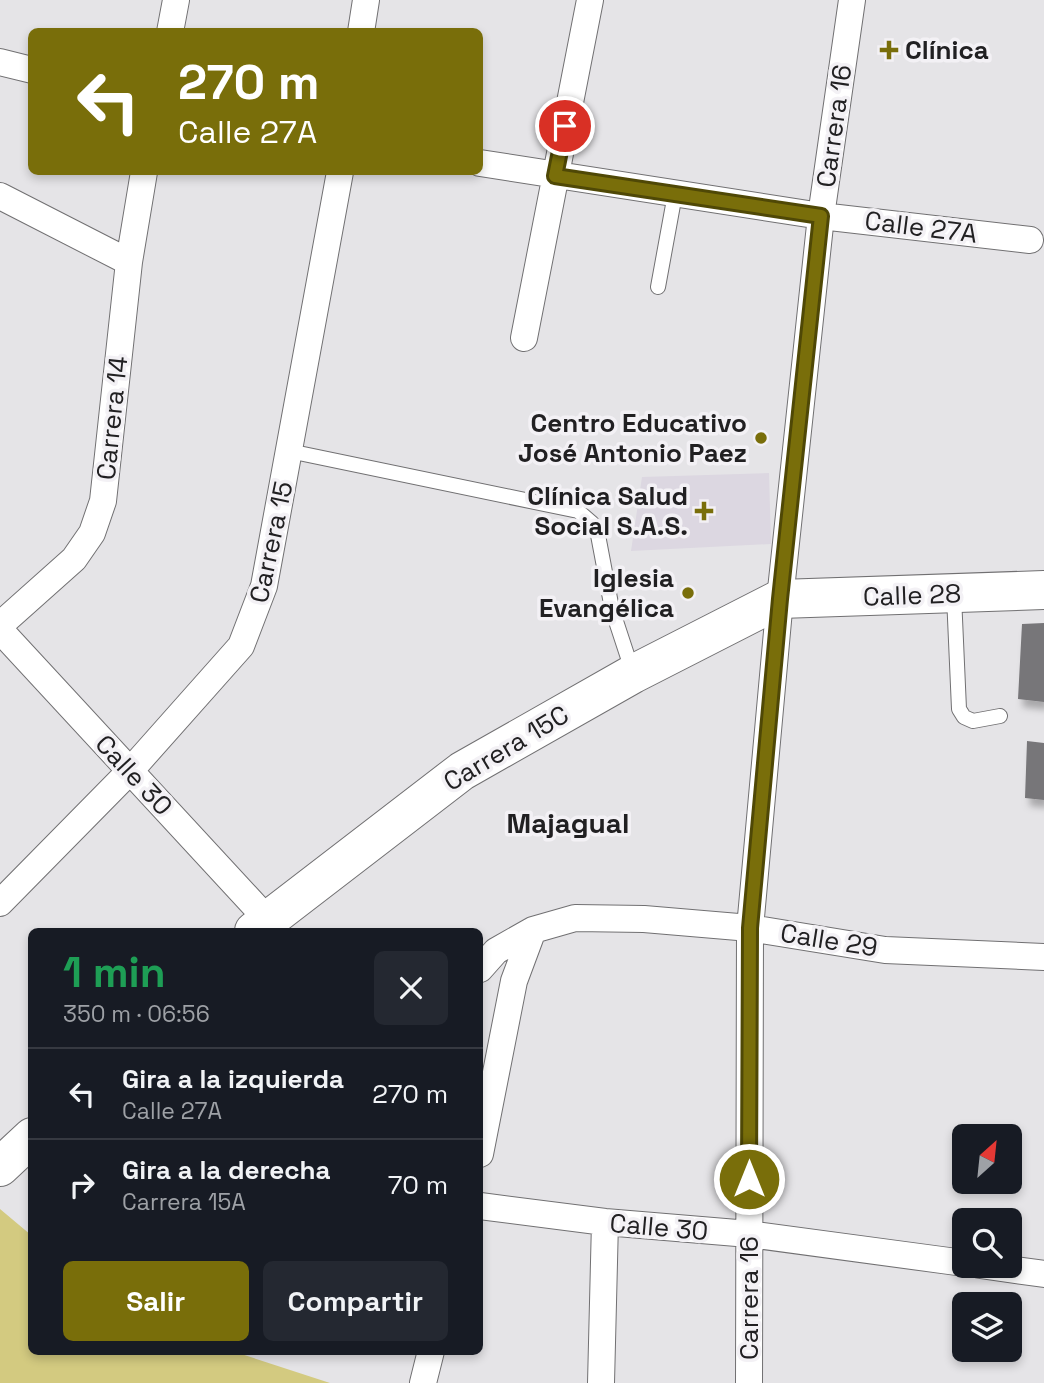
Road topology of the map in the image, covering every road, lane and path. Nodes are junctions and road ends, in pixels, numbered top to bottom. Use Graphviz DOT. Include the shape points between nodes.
graph roads {
  1 [pos="176,0"];
  2 [pos="366,0"];
  3 [pos="590,0"];
  4 [pos="852,0"];
  5 [pos="171,28"];
  6 [pos="362,28"];
  7 [pos="0,62"];
  8 [pos="28,68"];
  9 [pos="483,164"];
  10 [pos="144,175"];
  11 [pos="339,175"];
  12 [pos="555,176"];
  13 [pos="675,194"];
  14 [pos="0,196"];
  15 [pos="821,216"];
  16 [pos="1030,240"];
  17 [pos="129,262"];
  18 [pos="658,287"];
  19 [pos="524,338"];
  20 [pos="289,451"];
  21 [pos="1044,590"];
  22 [pos="954,594"];
  23 [pos="780,599"];
  24 [pos="0,628"];
  25 [pos="633,674"];
  26 [pos="1000,716"];
  27 [pos="130,771"];
  28 [pos="0,903"];
  29 [pos="261,925"];
  30 [pos="750,928"];
  31 [pos="533,930"];
  32 [pos="1044,957"];
  33 [pos="483,966"];
  34 [pos="483,1139"];
  35 [pos="28,1141"];
  36 [pos="0,1167"];
  37 [pos="483,1206"];
  38 [pos="605,1222"];
  39 [pos="749,1234"];
  40 [pos="952,1261"];
  41 [pos="1022,1271"];
  42 [pos="1044,1274"];
  43 [pos="430,1355"];
  44 [pos="423,1383"];
  45 [pos="601,1383"];
  46 [pos="749,1383"];
  1 -- 5 [label="street"];
  2 -- 6 [label="street"];
  3 -- 12 [label="street"];
  4 -- 15 [label="street, Carrera 16"];
  7 -- 8 [label="street"];
  9 -- 12 [label="street, Calle 27A"];
  10 -- 17 [label="street, Carrera 14"];
  11 -- 20 [label="street, Carrera 15"];
  12 -- 13 [label="street, Calle 27A"];
  12 -- 19 [label="street"];
  13 -- 15 [label="street, Calle 27A"];
  13 -- 18 [label="lane"];
  14 -- 17 [label="street"];
  15 -- 16 [label="street, Calle 27A"];
  15 -- 23 [label="street, Carrera 16"];
  17 -- 24 [label="street, Carrera 14" via="103,501 92,533 74,559"];
  20 -- 25 [label="lane" via="578,511 593,523 598,535 612,609"];
  20 -- 27 [label="street, Carrera 15" via="264,586 241,646"];
  21 -- 22 [label="street, Calle 28"];
  22 -- 23 [label="street, Calle 28"];
  22 -- 26 [label="lane" via="959,709 964,718 973,721"];
  23 -- 25 [label="street, Carrera 15C"];
  23 -- 30 [label="street, Carrera 16"];
  24 -- 27 [label="street, Calle 30"];
  25 -- 29 [label="street, Carrera 15C" via="462,771"];
  27 -- 28 [label="street, Carrera 15"];
  27 -- 29 [label="street, Calle 30"];
  30 -- 31 [label="street, Calle 29" via="575,918"];
  30 -- 32 [label="street, Calle 29" via="885,950"];
  30 -- 39 [label="street, Carrera 16"];
  31 -- 33 [label="street, Calle 29" via="496,951"];
  31 -- 34 [label="street" via="514,981"];
  35 -- 36 [label="street"];
  37 -- 38 [label="street, Calle 30"];
  38 -- 39 [label="street, Calle 30"];
  38 -- 45 [label="street"];
  39 -- 40 [label="street, Calle 30"];
  39 -- 46 [label="street, Carrera 16"];
  41 -- 42 [label="street"];
  43 -- 44 [label="street"];
}
